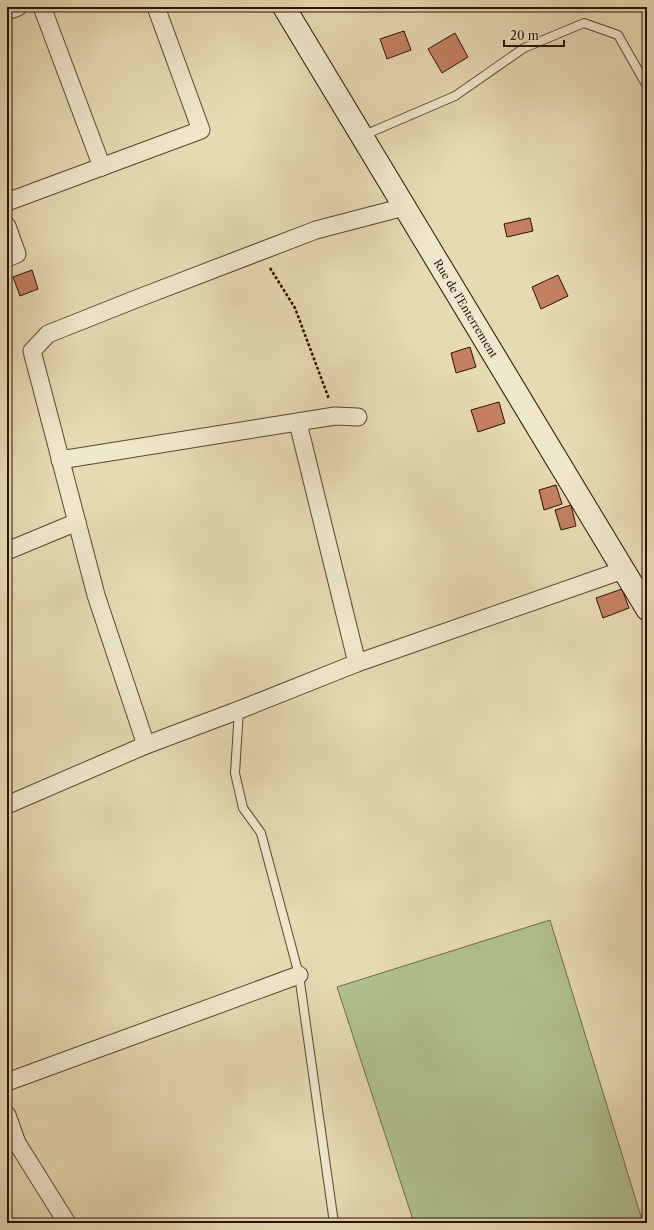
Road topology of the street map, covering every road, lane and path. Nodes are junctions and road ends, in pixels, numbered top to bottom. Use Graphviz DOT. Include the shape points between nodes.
graph roads {
  1 [pos="18,7"];
  2 [pos="42,7"];
  3 [pos="156,7"];
  4 [pos="284,7"];
  5 [pos="7,11"];
  6 [pos="647,86"];
  7 [pos="362,136"];
  8 [pos="102,167"];
  9 [pos="7,202"];
  10 [pos="404,207"];
  11 [pos="7,226"];
  12 [pos="260,252"];
  13 [pos="7,258"];
  14 [pos="335,416"];
  15 [pos="358,417"];
  16 [pos="298,423"];
  17 [pos="60,460"];
  18 [pos="77,522"];
  19 [pos="7,552"];
  20 [pos="624,570"];
  21 [pos="647,609"];
  22 [pos="357,663"];
  23 [pos="239,710"];
  24 [pos="146,745"];
  25 [pos="7,805"];
  26 [pos="299,976"];
  27 [pos="7,1082"];
  28 [pos="7,1115"];
  29 [pos="67,1223"];
  30 [pos="334,1223"];
  1 -- 5 [label="street"];
  2 -- 8 [label="street"];
  3 -- 8 [label="street" via="201,130"];
  4 -- 7 [label="street, Rue de l'Enterrement"];
  6 -- 7 [label="lane" via="618,34 584,23 524,48 455,96"];
  7 -- 10 [label="street, Rue de l'Enterrement"];
  8 -- 9 [label="street"];
  10 -- 12 [label="street" via="316,230"];
  10 -- 20 [label="street, Rue de l'Enterrement"];
  11 -- 13 [label="street" via="17,254"];
  12 -- 14 [label="path" via="295,308"];
  12 -- 17 [label="street" via="48,334 32,352"];
  14 -- 15 [label="street"];
  14 -- 16 [label="street"];
  16 -- 17 [label="street"];
  16 -- 22 [label="street"];
  17 -- 18 [label="street"];
  18 -- 19 [label="street"];
  18 -- 24 [label="street" via="96,595"];
  20 -- 21 [label="street, Rue de l'Enterrement"];
  20 -- 22 [label="street"];
  22 -- 23 [label="street"];
  23 -- 24 [label="street"];
  23 -- 26 [label="lane" via="235,773 242,808 261,833"];
  24 -- 25 [label="street"];
  26 -- 27 [label="street"];
  26 -- 30 [label="lane"];
  28 -- 29 [label="street" via="17,1143"];
}
